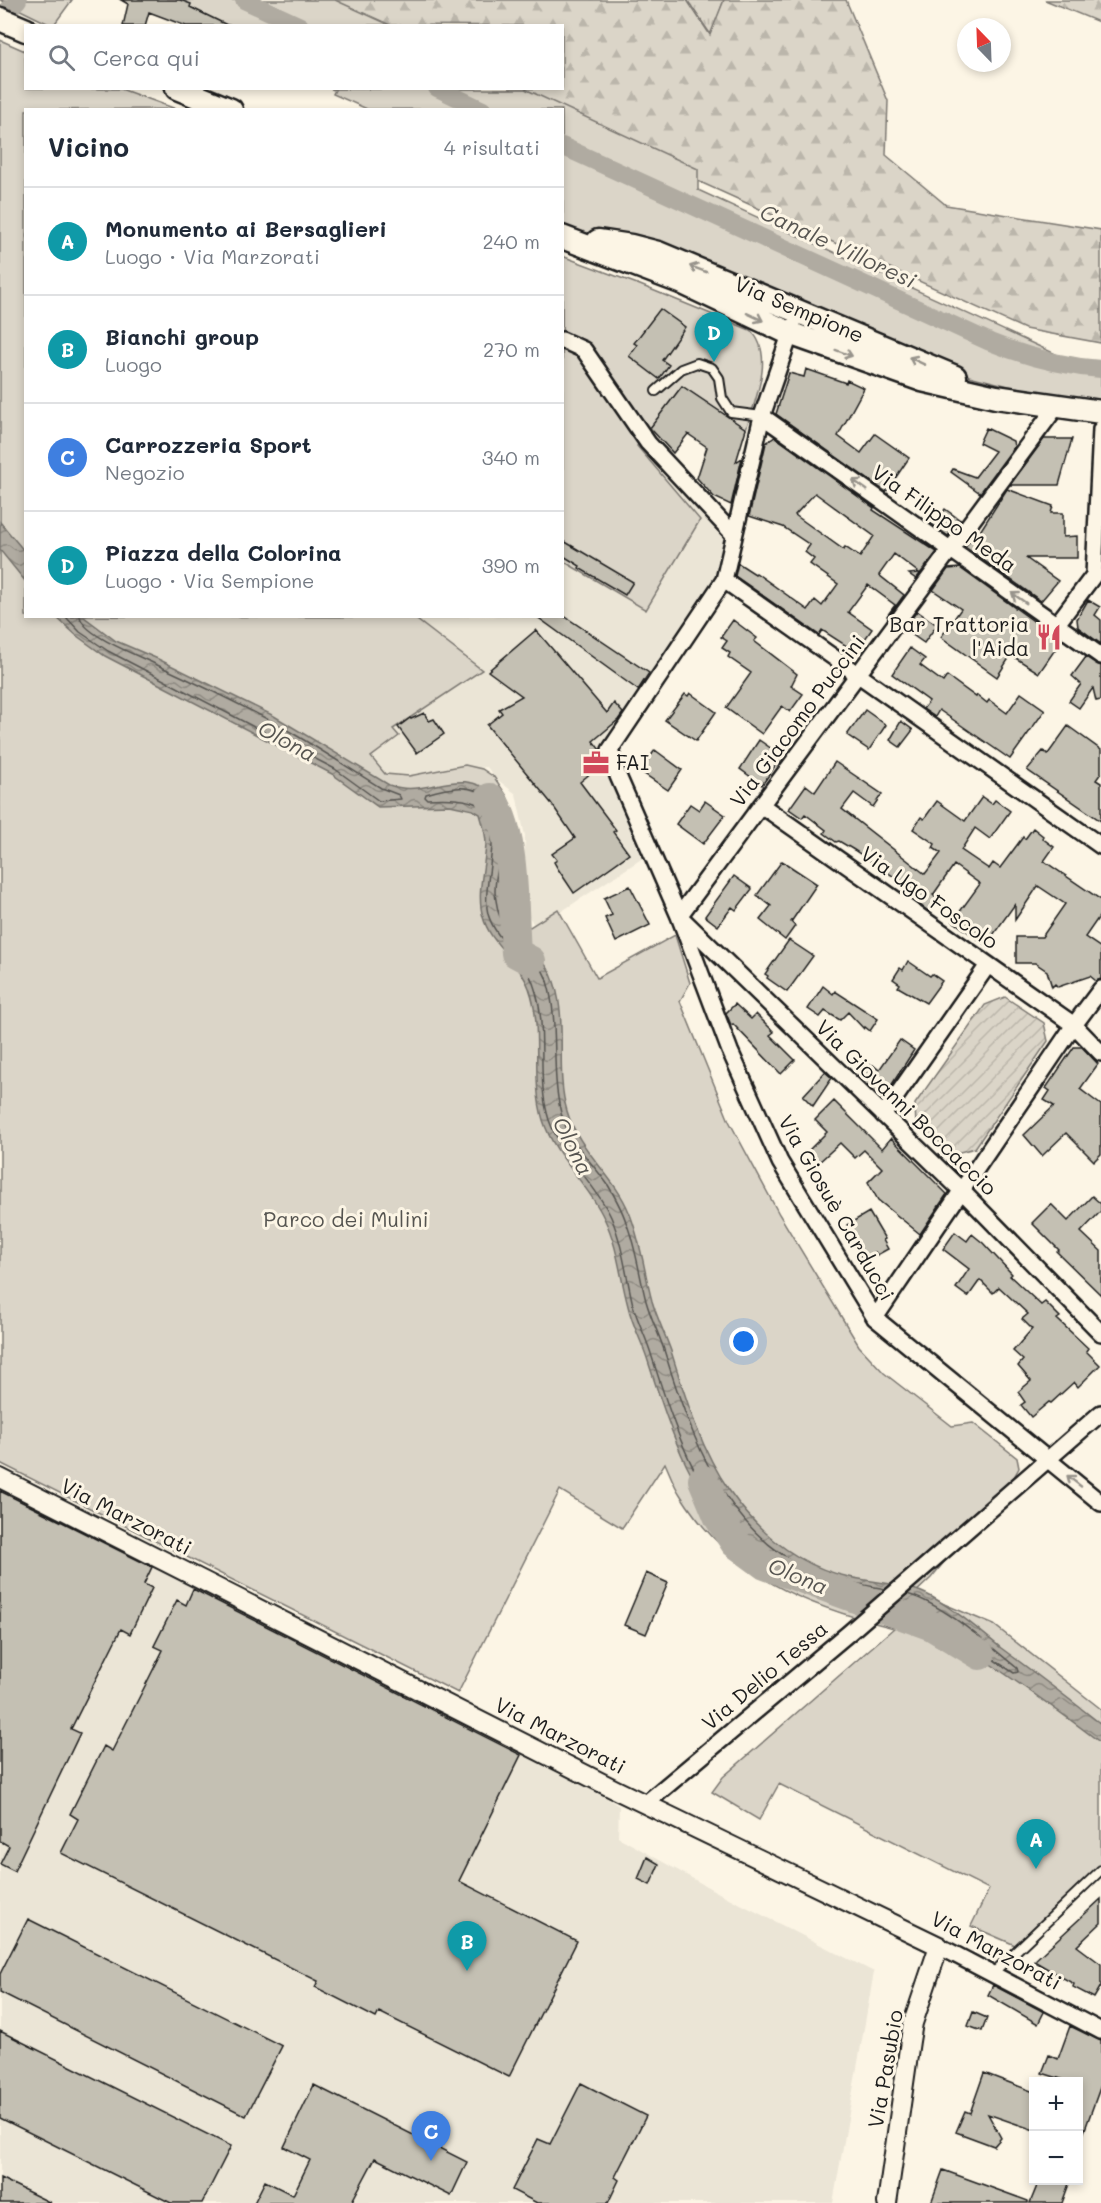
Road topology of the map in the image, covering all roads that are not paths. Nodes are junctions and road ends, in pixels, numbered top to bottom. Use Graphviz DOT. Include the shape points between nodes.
graph roads {
  1 [pos="0,19"];
  2 [pos="24,29"];
  3 [pos="182,90"];
  4 [pos="226,108"];
  5 [pos="564,236"];
  6 [pos="564,237"];
  7 [pos="799,310"];
  8 [pos="789,333"];
  9 [pos="564,341"];
  10 [pos="656,391"];
  11 [pos="1031,402"];
  12 [pos="1056,407"];
  13 [pos="1101,412"];
  14 [pos="762,416"];
  15 [pos="1101,429"];
  16 [pos="734,535"];
  17 [pos="950,550"];
  18 [pos="1097,575"];
  19 [pos="724,580"];
  20 [pos="1057,624"];
  21 [pos="1101,656"];
  22 [pos="859,674"];
  23 [pos="761,805"];
  24 [pos="1101,846"];
  25 [pos="679,916"];
  26 [pos="988,965"];
  27 [pos="1101,988"];
  28 [pos="1074,1025"];
  29 [pos="1101,1053"];
  30 [pos="883,1115"];
  31 [pos="962,1191"];
  32 [pos="875,1318"];
  33 [pos="1101,1333"];
  34 [pos="1101,1413"];
  35 [pos="1046,1459"];
  36 [pos="0,1478"];
  37 [pos="1101,1503"];
  38 [pos="645,1804"];
  39 [pos="1101,1870"];
  40 [pos="939,1946"];
  41 [pos="992,1974"];
  42 [pos="1101,2031"];
  43 [pos="887,2203"];
  1 -- 2 [label="main road"];
  3 -- 4 [label="main road"];
  7 -- 5 [label="main road, Via Sempione, one-way" via="658,253"];
  6 -- 8 [label="main road, Via Sempione, one-way" via="683,283"];
  7 -- 8 [label="street"];
  11 -- 7 [label="main road, Via Sempione, one-way" via="962,380"];
  8 -- 11 [label="main road, Via Sempione, one-way" via="922,380 961,391"];
  8 -- 14 [label="street"];
  9 -- 16 [label="street" via="584,350 648,443"];
  10 -- 14 [label="lane" via="681,369 697,363 711,368 719,378 722,398 731,412"];
  11 -- 12 [label="main road, Via Sempione"];
  12 -- 13 [label="main road, Via Sempione"];
  12 -- 17 [label="street, Via Giacomo Puccini"];
  14 -- 16 [label="street"];
  17 -- 14 [label="street, Via Filippo Meda, one-way"];
  15 -- 18 [label="street"];
  16 -- 19 [label="street"];
  20 -- 17 [label="street, Via Filippo Meda, one-way"];
  17 -- 22 [label="street, Via Giacomo Puccini"];
  18 -- 20 [label="street"];
  19 -- 22 [label="street"];
  19 -- 25 [label="street, Via Giosuè Carducci" via="610,750"];
  20 -- 21 [label="street, Via Filippo Meda"];
  22 -- 23 [label="street, Via Giacomo Puccini"];
  22 -- 24 [label="street"];
  23 -- 25 [label="street, Via Giacomo Puccini"];
  23 -- 26 [label="street, Via Ugo Foscolo"];
  25 -- 30 [label="street, Via Giovanni Boccaccio"];
  25 -- 32 [label="street, Via Giosuè Carducci" via="730,1052 780,1162"];
  26 -- 28 [label="street, Via Ugo Foscolo"];
  26 -- 30 [label="street"];
  27 -- 28 [label="street"];
  28 -- 29 [label="street, Via Ugo Foscolo"];
  28 -- 31 [label="street"];
  30 -- 31 [label="street, Via Giovanni Boccaccio"];
  31 -- 32 [label="street"];
  31 -- 33 [label="street, Via Giovanni Boccaccio"];
  32 -- 35 [label="street, Via Giosuè Carducci"];
  34 -- 35 [label="street, Via Delio Tessa"];
  37 -- 35 [label="street, Via Giosuè Carducci, one-way"];
  35 -- 38 [label="street, Via Delio Tessa" via="850,1632"];
  36 -- 38 [label="street, Via Marzorati"];
  38 -- 40 [label="street, Via Marzorati"];
  39 -- 41 [label="lane"];
  40 -- 41 [label="street, Via Marzorati"];
  40 -- 43 [label="street, Via Pasubio" via="910,2041"];
  41 -- 42 [label="street, Via Marzorati"];
}
